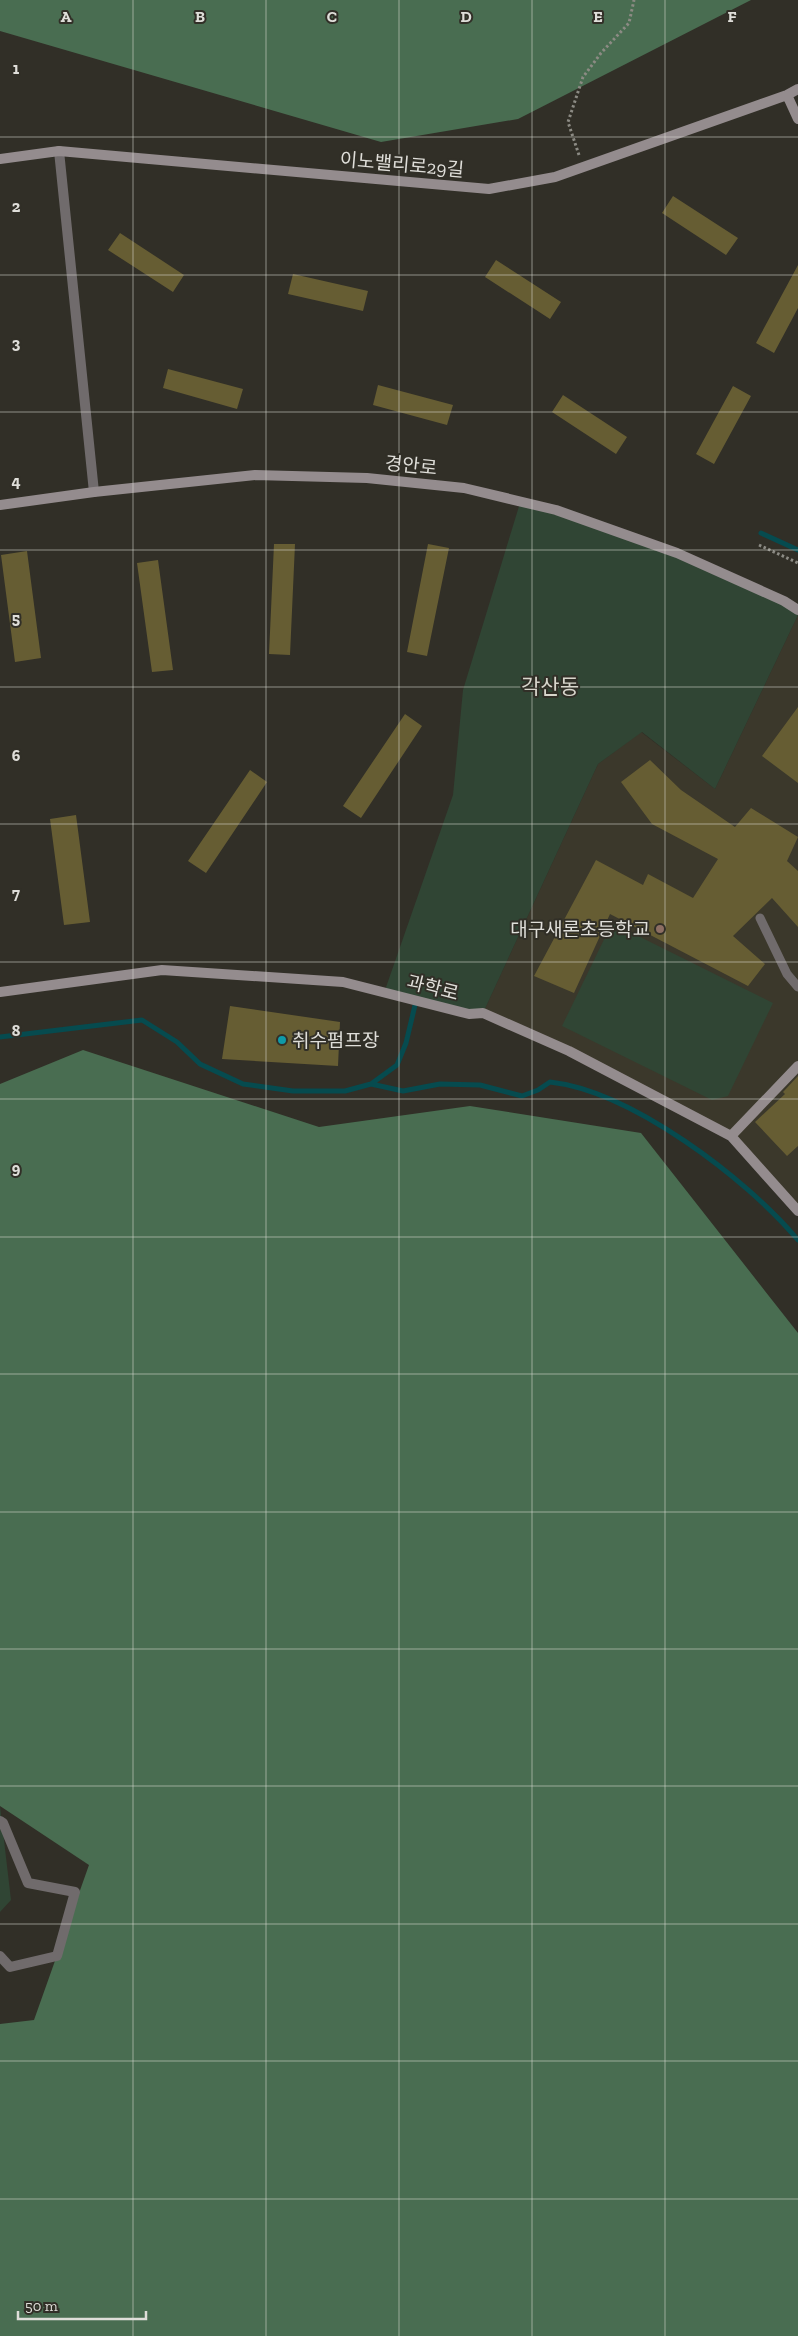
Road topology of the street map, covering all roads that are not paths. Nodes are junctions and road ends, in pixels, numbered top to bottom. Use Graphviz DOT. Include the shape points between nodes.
graph roads {
  1 [pos="798,89"];
  2 [pos="787,95"];
  3 [pos="798,119"];
  4 [pos="59,151"];
  5 [pos="0,159"];
  6 [pos="94,492"];
  7 [pos="0,505"];
  8 [pos="798,610"];
  9 [pos="760,918"];
  10 [pos="798,987"];
  11 [pos="0,992"];
  12 [pos="798,1066"];
  13 [pos="731,1136"];
  14 [pos="798,1211"];
  15 [pos="0,1821"];
  16 [pos="0,1956"];
  1 -- 2 [label="street, 이노밸리로29길"];
  2 -- 3 [label="street"];
  2 -- 4 [label="street, 이노밸리로29길" via="555,177 489,189"];
  4 -- 5 [label="street, 이노밸리로29길"];
  4 -- 6 [label="street"];
  6 -- 7 [label="street, 경안로"];
  6 -- 8 [label="street, 경안로" via="255,475 367,478 464,488 556,510 677,553"];
  9 -- 10 [label="lane" via="787,974"];
  11 -- 13 [label="street, 과학로" via="162,970 343,982 468,1014 483,1013 569,1051"];
  12 -- 13 [label="street"];
  13 -- 14 [label="street, 과학로"];
  15 -- 16 [label="street" via="28,1883 75,1892 57,1956 10,1967"];
}
